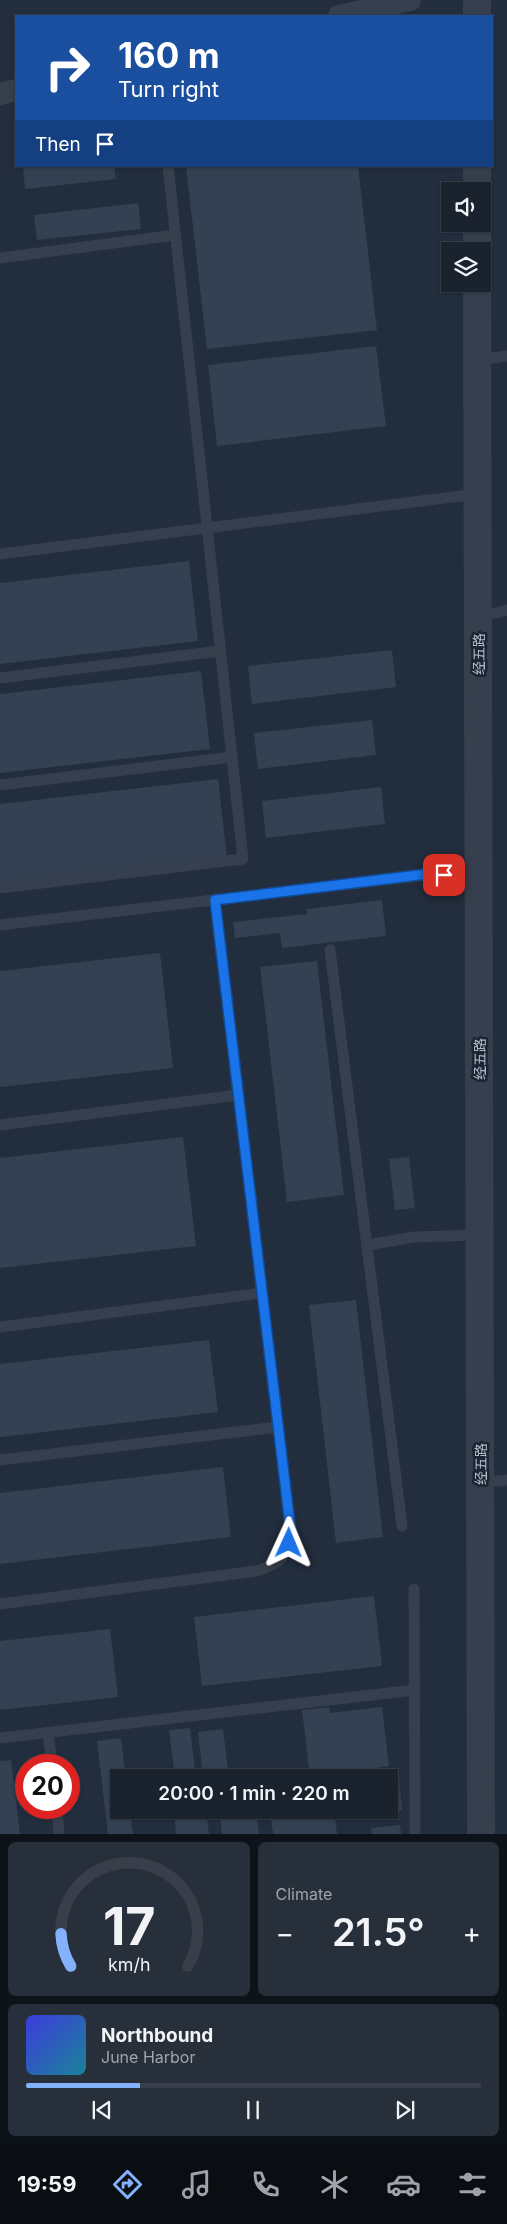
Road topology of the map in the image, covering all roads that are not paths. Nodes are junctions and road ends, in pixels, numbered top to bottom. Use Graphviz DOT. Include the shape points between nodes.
graph roads {
  1 [pos="410,0"];
  2 [pos="477,0"];
  3 [pos="343,15"];
  4 [pos="477,15"];
  5 [pos="15,90"];
  6 [pos="0,94"];
  7 [pos="168,167"];
  8 [pos="477,167"];
  9 [pos="477,182"];
  10 [pos="175,235"];
  11 [pos="0,258"];
  12 [pos="477,292"];
  13 [pos="507,356"];
  14 [pos="478,360"];
  15 [pos="478,494"];
  16 [pos="207,528"];
  17 [pos="0,554"];
  18 [pos="507,610"];
  19 [pos="478,616"];
  20 [pos="220,651"];
  21 [pos="0,678"];
  22 [pos="232,757"];
  23 [pos="0,785"];
  24 [pos="479,875"];
  25 [pos="0,888"];
  26 [pos="215,900"];
  27 [pos="0,925"];
  28 [pos="330,950"];
  29 [pos="238,1095"];
  30 [pos="0,1126"];
  31 [pos="480,1235"];
  32 [pos="367,1245"];
  33 [pos="262,1293"];
  34 [pos="0,1327"];
  35 [pos="278,1427"];
  36 [pos="0,1460"];
  37 [pos="507,1480"];
  38 [pos="480,1483"];
  39 [pos="402,1526"];
  40 [pos="414,1589"];
  41 [pos="0,1604"];
  42 [pos="415,1690"];
  43 [pos="48,1733"];
  44 [pos="0,1738"];
  45 [pos="51,1754"];
  46 [pos="58,1819"];
  47 [pos="60,1834"];
  48 [pos="415,1834"];
  49 [pos="481,1834"];
  1 -- 3 [label="street"];
  2 -- 4 [label="street"];
  5 -- 6 [label="street"];
  7 -- 10 [label="lane"];
  8 -- 9 [label="street"];
  10 -- 11 [label="lane"];
  10 -- 16 [label="lane"];
  12 -- 14 [label="street, 经五路"];
  13 -- 14 [label="lane"];
  14 -- 15 [label="street, 经五路"];
  15 -- 16 [label="lane"];
  15 -- 19 [label="street, 经五路"];
  16 -- 17 [label="lane"];
  16 -- 20 [label="lane"];
  18 -- 19 [label="lane"];
  19 -- 24 [label="street, 经五路"];
  20 -- 21 [label="lane"];
  20 -- 22 [label="lane"];
  22 -- 23 [label="lane"];
  22 -- 25 [label="lane" via="243,858"];
  24 -- 26 [label="lane" via="427,874"];
  24 -- 31 [label="street, 经五路"];
  26 -- 27 [label="lane"];
  26 -- 29 [label="lane"];
  28 -- 32 [label="lane"];
  29 -- 30 [label="lane"];
  29 -- 33 [label="lane"];
  31 -- 32 [label="lane" via="414,1238"];
  31 -- 38 [label="street, 经五路"];
  32 -- 39 [label="lane"];
  33 -- 34 [label="lane"];
  33 -- 35 [label="lane"];
  35 -- 36 [label="lane"];
  35 -- 41 [label="lane" via="291,1533 287,1553 277,1563 257,1571"];
  37 -- 38 [label="lane"];
  38 -- 49 [label="street, 经五路"];
  40 -- 42 [label="lane"];
  42 -- 43 [label="lane"];
  42 -- 48 [label="lane"];
  43 -- 44 [label="lane"];
  43 -- 45 [label="lane"];
  46 -- 47 [label="lane"];
}
